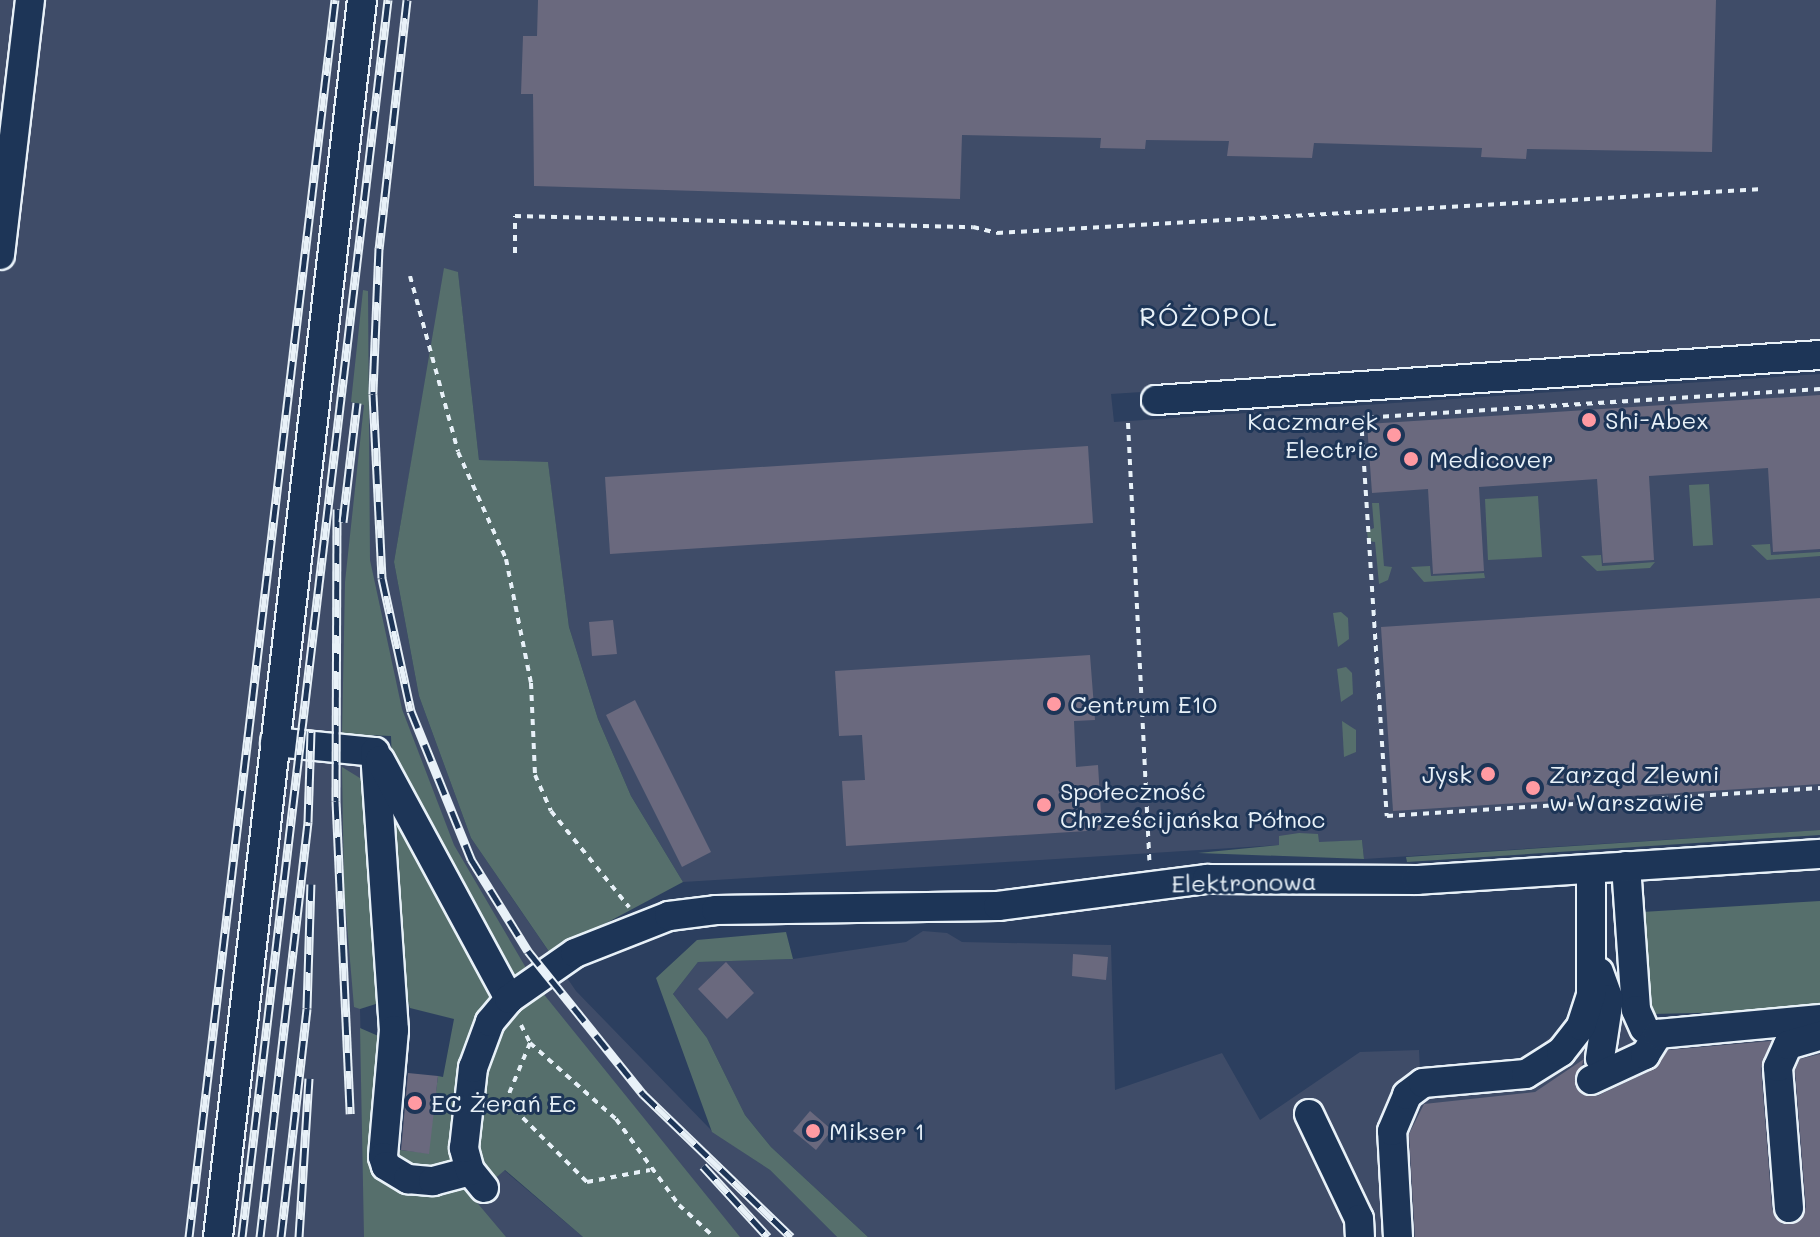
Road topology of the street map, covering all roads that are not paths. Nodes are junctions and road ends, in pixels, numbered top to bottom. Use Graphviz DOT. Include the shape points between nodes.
graph roads {
  1 [pos="30,0"];
  2 [pos="362,0"];
  3 [pos="0,255"];
  4 [pos="1820,355"];
  5 [pos="1156,400"];
  6 [pos="275,742"];
  7 [pos="375,752"];
  8 [pos="1820,854"];
  9 [pos="1626,866"];
  10 [pos="1591,869"];
  11 [pos="1594,956"];
  12 [pos="1633,975"];
  13 [pos="509,999"];
  14 [pos="1609,999"];
  15 [pos="1585,1016"];
  16 [pos="1644,1028"];
  17 [pos="1818,1031"];
  18 [pos="1309,1114"];
  19 [pos="1789,1208"];
  20 [pos="218,1237"];
  21 [pos="1360,1237"];
  22 [pos="1398,1237"];
  1 -- 3 [label="street"];
  2 -- 6 [label="street"];
  4 -- 5 [label="street"];
  6 -- 7 [label="street"];
  6 -- 20 [label="street"];
  7 -- 13 [label="street"];
  7 -- 13 [label="street" via="394,1030 386,1166 408,1179 477,1180 464,1148 473,1068 490,1022"];
  8 -- 9 [label="street, Elektronowa"];
  9 -- 10 [label="street, Elektronowa"];
  9 -- 12 [label="street"];
  10 -- 11 [label="street"];
  10 -- 13 [label="street, Elektronowa" via="1417,880 1207,879 998,906 716,910 656,920 575,953"];
  11 -- 14 [label="street"];
  11 -- 15 [label="street"];
  12 -- 14 [label="street"];
  12 -- 16 [label="street" via="1636,1010"];
  14 -- 15 [label="street"];
  14 -- 17 [label="street" via="1595,1069 1645,1055 1658,1034 1755,1025"];
  15 -- 22 [label="street" via="1561,1052 1526,1074 1423,1083 1407,1095 1393,1118"];
  17 -- 19 [label="street" via="1788,1045 1778,1067"];
  18 -- 21 [label="street" via="1359,1219"];
}
